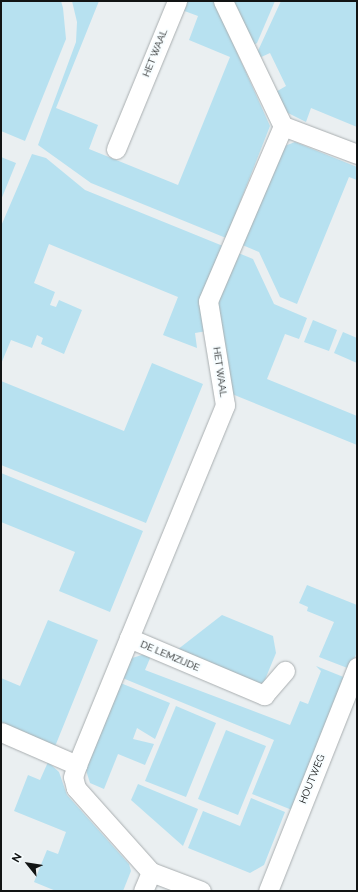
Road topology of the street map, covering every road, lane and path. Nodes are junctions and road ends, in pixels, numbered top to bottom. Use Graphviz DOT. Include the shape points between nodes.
graph roads {
  1 [pos="177,1"];
  2 [pos="223,1"];
  3 [pos="283,126"];
  4 [pos="116,149"];
  5 [pos="357,154"];
  6 [pos="128,638"];
  7 [pos="357,667"];
  8 [pos="285,671"];
  9 [pos="1,732"];
  10 [pos="77,765"];
  11 [pos="151,872"];
  12 [pos="143,891"];
  13 [pos="201,891"];
  14 [pos="268,891"];
  1 -- 4 [label="street, HET WAAL"];
  2 -- 3 [label="street"];
  3 -- 5 [label="street"];
  3 -- 6 [label="street, HET WAAL" via="208,301 225,405"];
  6 -- 8 [label="street, DE LEMZIJDE" via="264,695"];
  6 -- 10 [label="street, DE LEMZIJDE"];
  7 -- 14 [label="street, HOUTWEG"];
  9 -- 10 [label="street"];
  10 -- 11 [label="street, DE LEMZIJDE" via="73,777 76,788"];
  11 -- 12 [label="street"];
  11 -- 13 [label="street, DE LEMZIJDE"];
}
